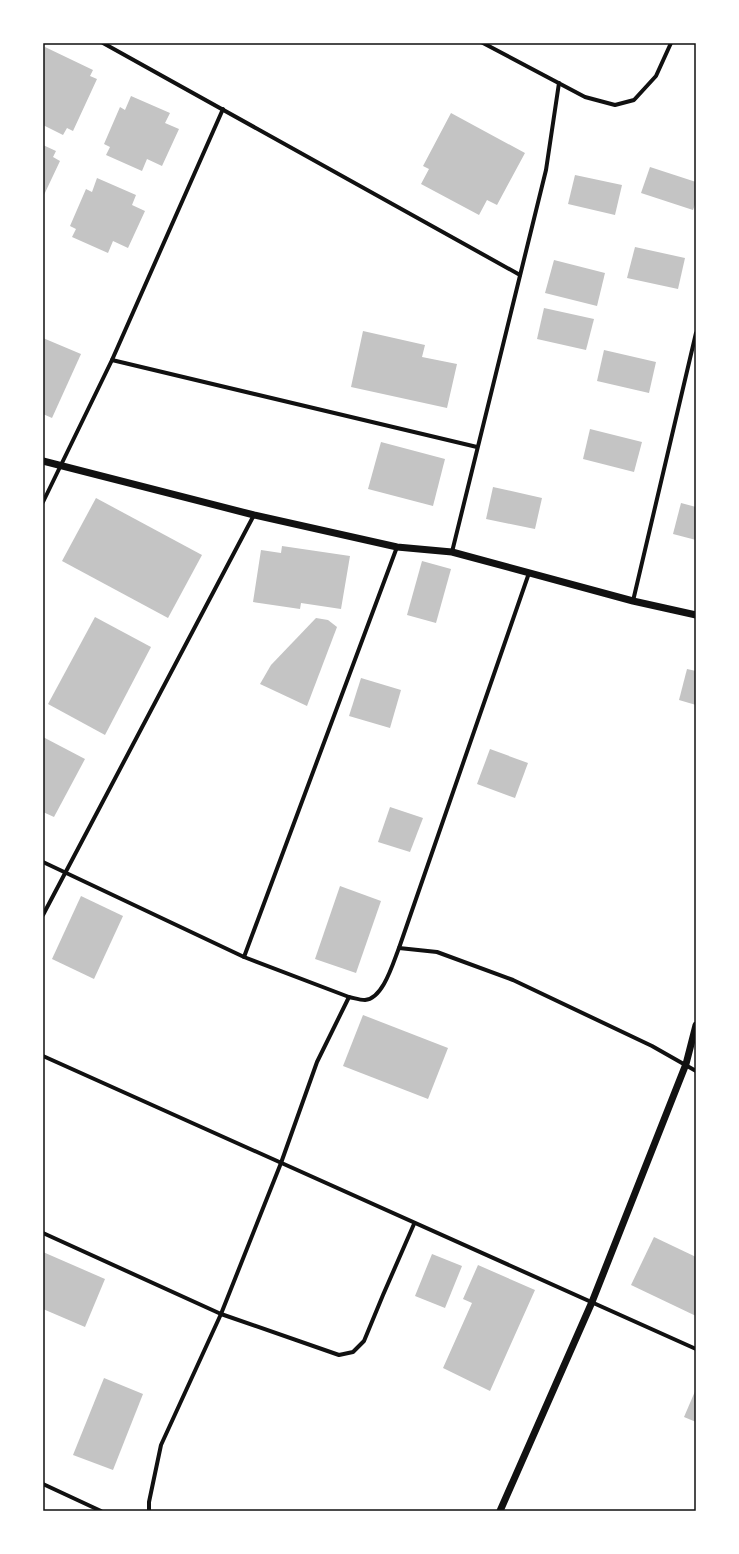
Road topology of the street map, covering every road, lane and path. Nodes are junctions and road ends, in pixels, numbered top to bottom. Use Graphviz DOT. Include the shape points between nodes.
graph roads {
  1 [pos="103,43"];
  2 [pos="483,43"];
  3 [pos="671,43"];
  4 [pos="560,83"];
  5 [pos="223,109"];
  6 [pos="520,275"];
  7 [pos="696,333"];
  8 [pos="112,360"];
  9 [pos="477,447"];
  10 [pos="43,462"];
  11 [pos="60,466"];
  12 [pos="43,502"];
  13 [pos="254,515"];
  14 [pos="397,548"];
  15 [pos="452,552"];
  16 [pos="528,574"];
  17 [pos="633,601"];
  18 [pos="696,615"];
  19 [pos="43,862"];
  20 [pos="64,873"];
  21 [pos="43,915"];
  22 [pos="399,948"];
  23 [pos="244,957"];
  24 [pos="349,997"];
  25 [pos="696,1025"];
  26 [pos="43,1056"];
  27 [pos="686,1064"];
  28 [pos="696,1071"];
  29 [pos="281,1163"];
  30 [pos="414,1224"];
  31 [pos="43,1233"];
  32 [pos="592,1302"];
  33 [pos="221,1314"];
  34 [pos="696,1349"];
  35 [pos="43,1484"];
  36 [pos="101,1511"];
  37 [pos="149,1511"];
  38 [pos="500,1511"];
  1 -- 5 [label="street"];
  2 -- 4 [label="street"];
  3 -- 4 [label="street" via="656,76 634,100 615,105 585,97"];
  4 -- 6 [label="street" via="546,170"];
  5 -- 6 [label="street"];
  5 -- 8 [label="street"];
  6 -- 9 [label="street"];
  7 -- 17 [label="street"];
  8 -- 9 [label="street"];
  8 -- 11 [label="street"];
  9 -- 15 [label="street"];
  10 -- 11 [label="street"];
  11 -- 12 [label="street"];
  11 -- 13 [label="street"];
  13 -- 14 [label="street"];
  13 -- 20 [label="street"];
  14 -- 15 [label="street"];
  14 -- 23 [label="street"];
  15 -- 16 [label="street"];
  16 -- 17 [label="street"];
  16 -- 22 [label="street"];
  17 -- 18 [label="street"];
  19 -- 20 [label="street"];
  20 -- 21 [label="street"];
  20 -- 23 [label="street"];
  22 -- 24 [label="street" via="383,985 374,997 365,1000"];
  22 -- 27 [label="street" via="437,952 513,980"];
  23 -- 24 [label="street"];
  24 -- 29 [label="street" via="317,1062"];
  25 -- 27 [label="street"];
  26 -- 29 [label="street"];
  27 -- 28 [label="street"];
  27 -- 32 [label="street"];
  29 -- 30 [label="street"];
  29 -- 33 [label="street"];
  30 -- 32 [label="street"];
  30 -- 33 [label="street" via="364,1341 353,1352 339,1355"];
  31 -- 33 [label="street"];
  32 -- 34 [label="street"];
  32 -- 38 [label="street"];
  33 -- 37 [label="street" via="161,1445"];
  35 -- 36 [label="street"];
}
